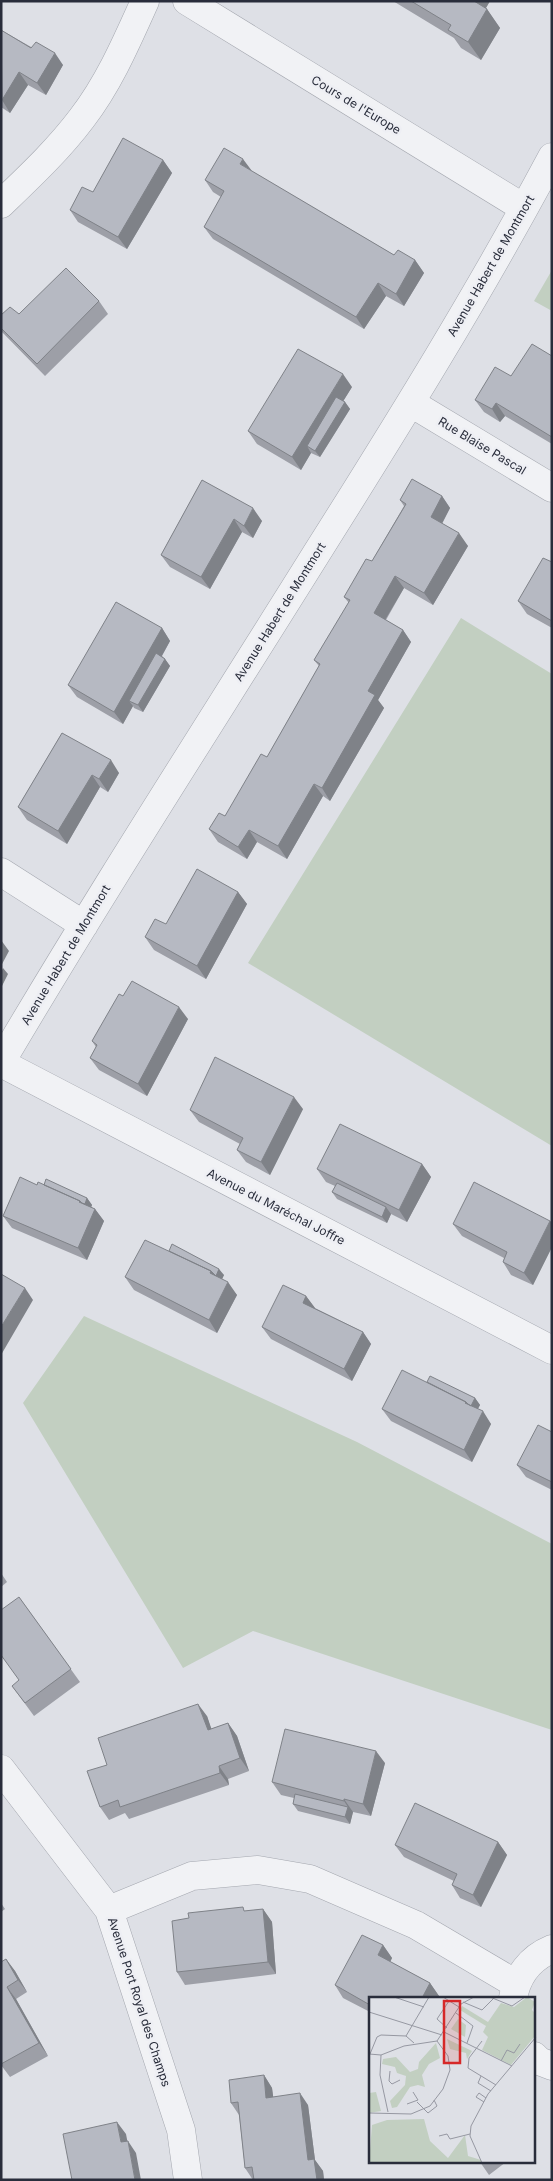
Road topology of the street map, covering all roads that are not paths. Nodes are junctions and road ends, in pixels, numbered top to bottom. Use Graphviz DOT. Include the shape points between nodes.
graph roads {
  1 [pos="146,1"];
  2 [pos="187,1"];
  3 [pos="552,157"];
  4 [pos="1,204"];
  5 [pos="524,208"];
  6 [pos="411,403"];
  7 [pos="552,488"];
  8 [pos="1,872"];
  9 [pos="84,925"];
  10 [pos="1,1062"];
  11 [pos="552,1350"];
  12 [pos="1,1769"];
  13 [pos="109,1910"];
  14 [pos="552,1949"];
  15 [pos="514,1991"];
  16 [pos="536,2058"];
  17 [pos="552,2066"];
  18 [pos="188,2180"];
  1 -- 4 [label="street" via="109,76 83,118 42,166"];
  2 -- 5 [label="street, Cours de l'Europe"];
  3 -- 5 [label="street, Avenue Habert de Montmort"];
  5 -- 6 [label="street, Avenue Habert de Montmort" via="504,248"];
  6 -- 7 [label="street, Rue Blaise Pascal"];
  6 -- 9 [label="street, Avenue Habert de Montmort"];
  8 -- 9 [label="street"];
  9 -- 10 [label="street, Avenue Habert de Montmort"];
  10 -- 11 [label="street, Avenue du Maréchal Joffre"];
  12 -- 13 [label="street, Avenue Port Royal des Champs"];
  13 -- 15 [label="street" via="192,1876 258,1870 310,1879 416,1925"];
  13 -- 18 [label="street, Avenue Port Royal des Champs" via="181,2130"];
  14 -- 15 [label="street" via="526,1967"];
  16 -- 17 [label="street"];
}
